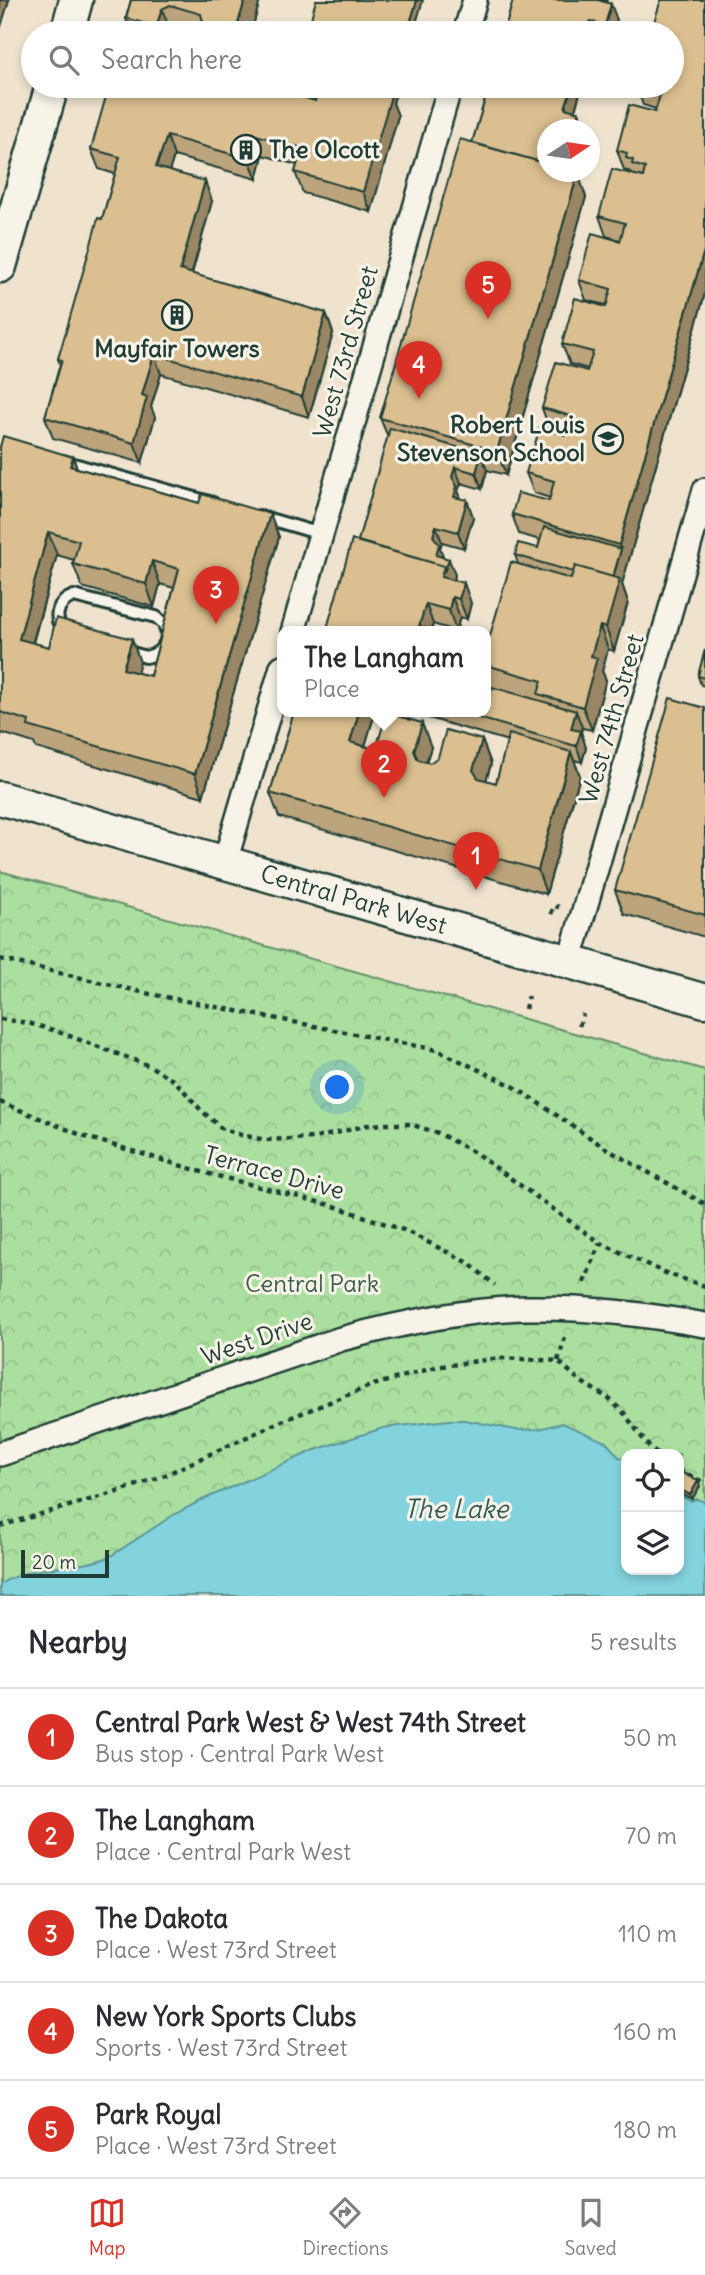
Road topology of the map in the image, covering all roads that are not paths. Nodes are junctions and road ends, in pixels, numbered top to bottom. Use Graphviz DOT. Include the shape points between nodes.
graph roads {
  1 [pos="76,0"];
  2 [pos="475,0"];
  3 [pos="70,21"];
  4 [pos="469,21"];
  5 [pos="49,98"];
  6 [pos="447,98"];
  7 [pos="0,266"];
  8 [pos="52,458"];
  9 [pos="705,490"];
  10 [pos="230,508"];
  11 [pos="243,512"];
  12 [pos="321,534"];
  13 [pos="54,609"];
  14 [pos="295,626"];
  15 [pos="277,684"];
  16 [pos="0,798"];
  17 [pos="225,862"];
  18 [pos="569,963"];
  19 [pos="705,1001"];
  20 [pos="705,1325"];
  21 [pos="0,1454"];
  1 -- 3 [label="main road"];
  2 -- 4 [label="street"];
  5 -- 7 [label="main road"];
  6 -- 12 [label="street, West 73rd Street"];
  8 -- 10 [label="lane"];
  9 -- 18 [label="street, West 74th Street"];
  11 -- 12 [label="lane"];
  12 -- 14 [label="street, West 73rd Street"];
  13 -- 13 [label="lane" via="59,626 72,637 146,657 166,643 165,626 151,616 78,596"];
  15 -- 17 [label="street"];
  16 -- 17 [label="main road, Central Park West"];
  17 -- 18 [label="main road, Central Park West"];
  18 -- 19 [label="main road, Central Park West"];
  20 -- 21 [label="street, West Drive" via="573,1308 433,1318 341,1339"];
}
